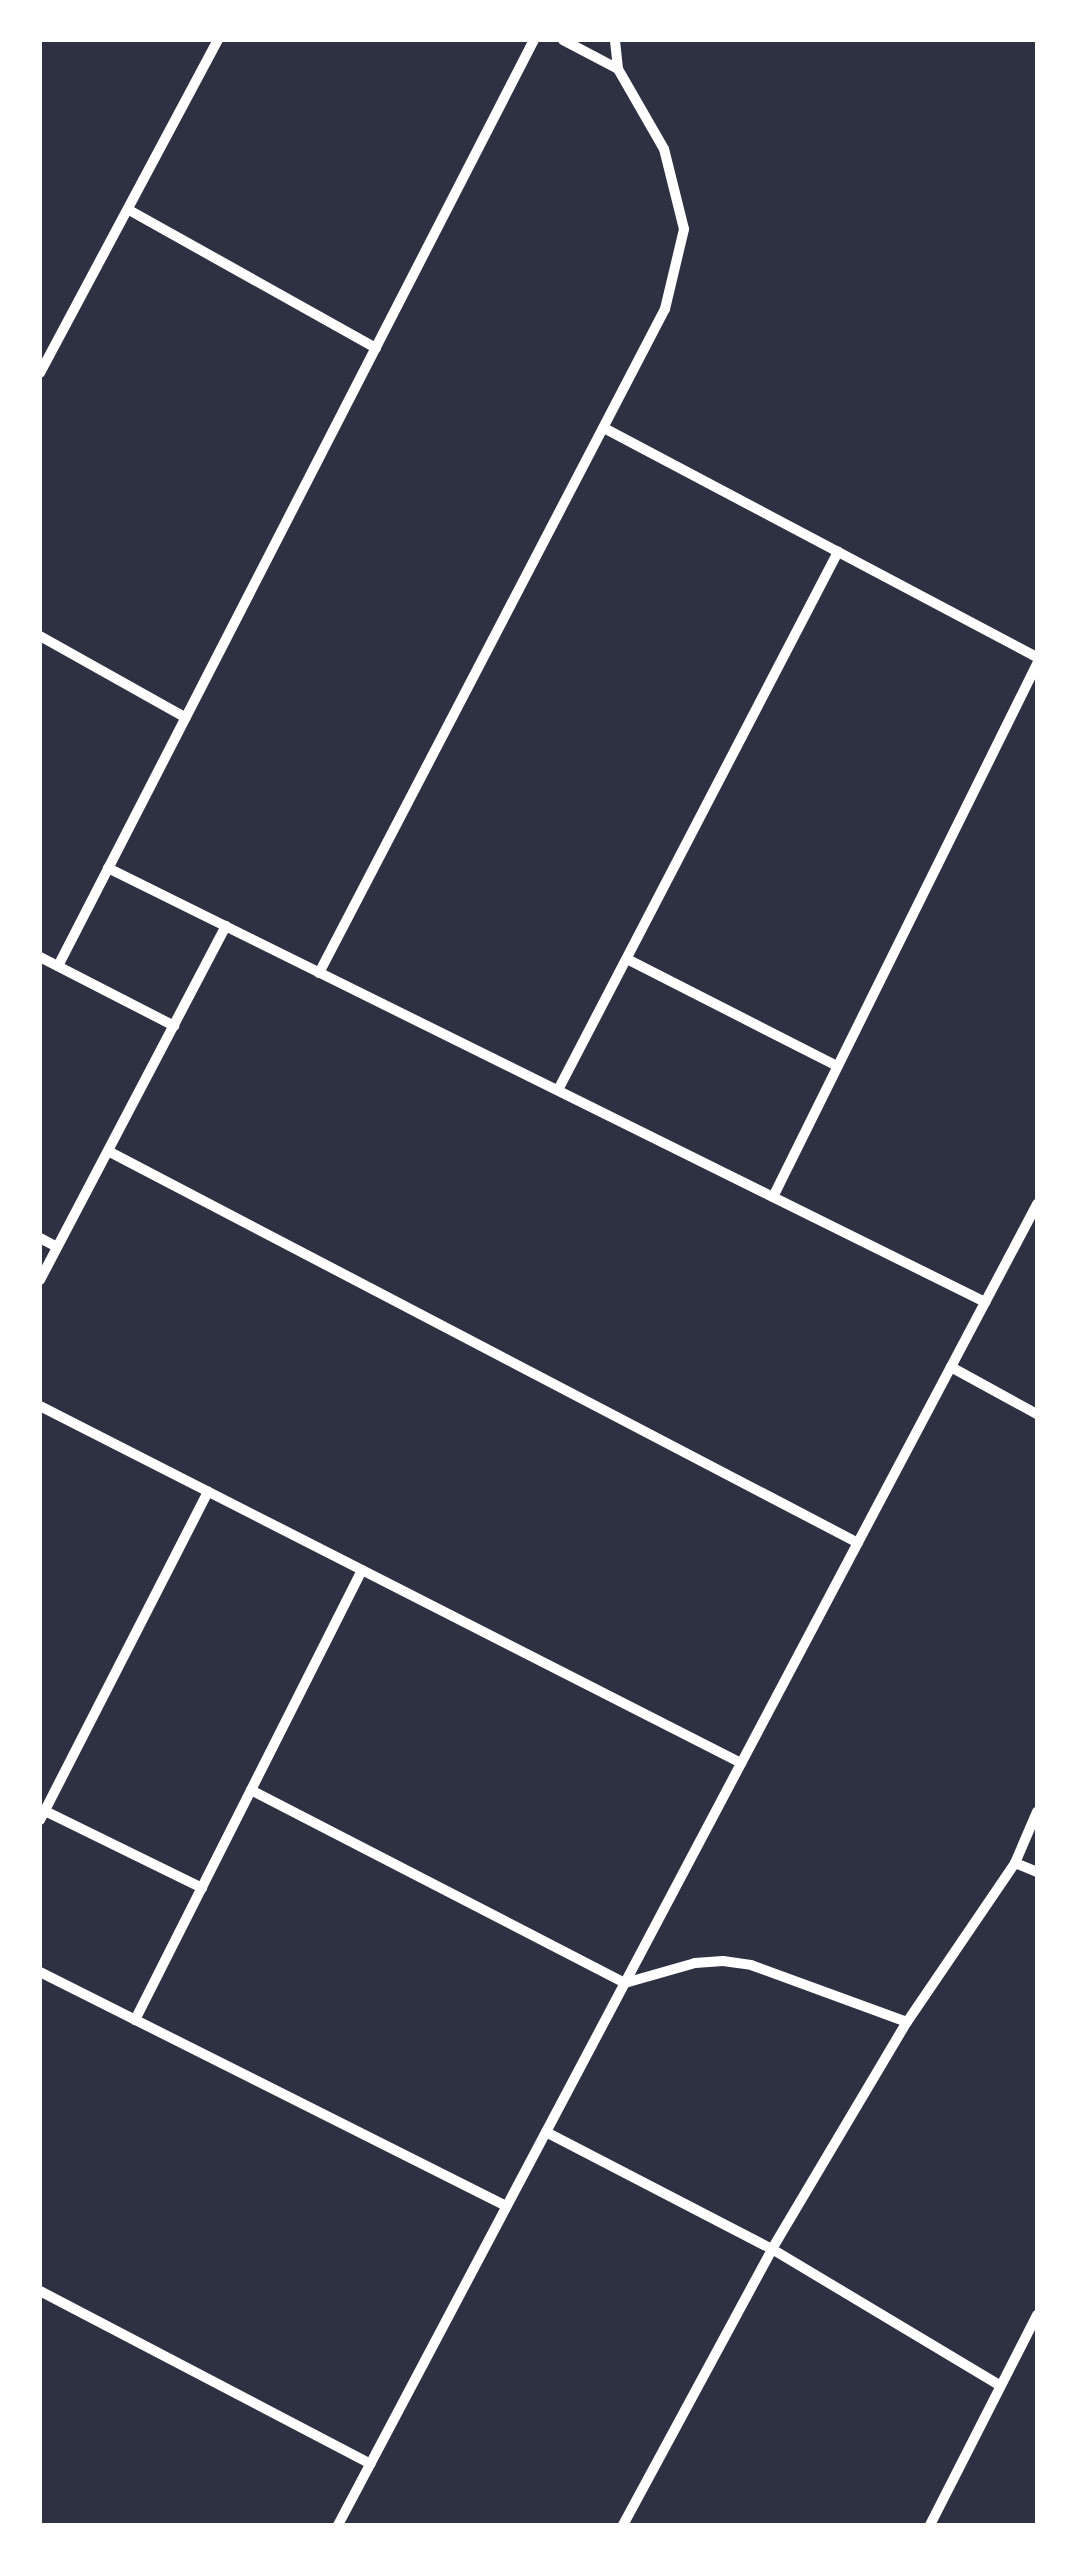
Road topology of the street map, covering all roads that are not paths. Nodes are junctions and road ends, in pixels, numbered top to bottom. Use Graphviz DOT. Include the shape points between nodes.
graph roads {
  1 [pos="218,40"];
  2 [pos="534,40"];
  3 [pos="562,40"];
  4 [pos="615,40"];
  5 [pos="618,69"];
  6 [pos="129,210"];
  7 [pos="376,348"];
  8 [pos="40,373"];
  9 [pos="604,428"];
  10 [pos="838,552"];
  11 [pos="40,636"];
  12 [pos="1037,657"];
  13 [pos="1037,664"];
  14 [pos="186,718"];
  15 [pos="108,868"];
  16 [pos="226,926"];
  17 [pos="40,957"];
  18 [pos="626,959"];
  19 [pos="58,966"];
  20 [pos="318,972"];
  21 [pos="174,1026"];
  22 [pos="837,1066"];
  23 [pos="558,1090"];
  24 [pos="108,1152"];
  25 [pos="773,1197"];
  26 [pos="1037,1204"];
  27 [pos="40,1238"];
  28 [pos="58,1247"];
  29 [pos="40,1280"];
  30 [pos="985,1302"];
  31 [pos="951,1367"];
  32 [pos="40,1406"];
  33 [pos="1037,1414"];
  34 [pos="208,1492"];
  35 [pos="858,1543"];
  36 [pos="362,1570"];
  37 [pos="741,1763"];
  38 [pos="251,1790"];
  39 [pos="1037,1812"];
  40 [pos="42,1816"];
  41 [pos="1015,1863"];
  42 [pos="1037,1872"];
  43 [pos="202,1888"];
  44 [pos="40,1972"];
  45 [pos="625,1983"];
  46 [pos="135,2020"];
  47 [pos="907,2022"];
  48 [pos="546,2132"];
  49 [pos="506,2206"];
  50 [pos="772,2249"];
  51 [pos="40,2291"];
  52 [pos="1037,2315"];
  53 [pos="999,2385"];
  54 [pos="371,2464"];
  55 [pos="344,2521"];
  56 [pos="623,2525"];
  57 [pos="930,2525"];
  1 -- 6 [label="street"];
  2 -- 7 [label="street"];
  3 -- 5 [label="street"];
  4 -- 5 [label="street"];
  5 -- 9 [label="street" via="664,149 684,229 665,309"];
  6 -- 7 [label="street"];
  6 -- 8 [label="street"];
  7 -- 14 [label="street"];
  9 -- 10 [label="street"];
  9 -- 20 [label="street"];
  10 -- 12 [label="street"];
  10 -- 18 [label="street"];
  11 -- 14 [label="street"];
  13 -- 22 [label="street"];
  14 -- 15 [label="street"];
  15 -- 16 [label="street"];
  15 -- 19 [label="street"];
  16 -- 20 [label="street"];
  16 -- 21 [label="street"];
  17 -- 19 [label="street"];
  18 -- 22 [label="street"];
  18 -- 23 [label="street"];
  19 -- 21 [label="street"];
  20 -- 23 [label="street"];
  21 -- 24 [label="street"];
  22 -- 25 [label="street"];
  23 -- 25 [label="street"];
  24 -- 28 [label="street"];
  24 -- 35 [label="street"];
  25 -- 30 [label="street"];
  26 -- 30 [label="street"];
  27 -- 28 [label="street"];
  28 -- 29 [label="street"];
  30 -- 31 [label="street"];
  31 -- 33 [label="street"];
  31 -- 35 [label="street"];
  32 -- 34 [label="street"];
  34 -- 36 [label="street"];
  34 -- 40 [label="street"];
  35 -- 37 [label="street"];
  36 -- 37 [label="street"];
  36 -- 38 [label="street"];
  37 -- 45 [label="street"];
  38 -- 43 [label="street"];
  38 -- 45 [label="street"];
  39 -- 41 [label="street"];
  40 -- 43 [label="street"];
  41 -- 42 [label="street"];
  41 -- 47 [label="street"];
  43 -- 46 [label="street"];
  44 -- 46 [label="street"];
  45 -- 47 [label="street" via="724,1961"];
  45 -- 48 [label="street"];
  46 -- 49 [label="street"];
  47 -- 50 [label="street"];
  48 -- 49 [label="street"];
  48 -- 50 [label="street"];
  49 -- 54 [label="street"];
  50 -- 53 [label="street"];
  50 -- 56 [label="street"];
  51 -- 54 [label="street"];
  52 -- 53 [label="street"];
  53 -- 57 [label="street"];
  54 -- 55 [label="street"];
}
